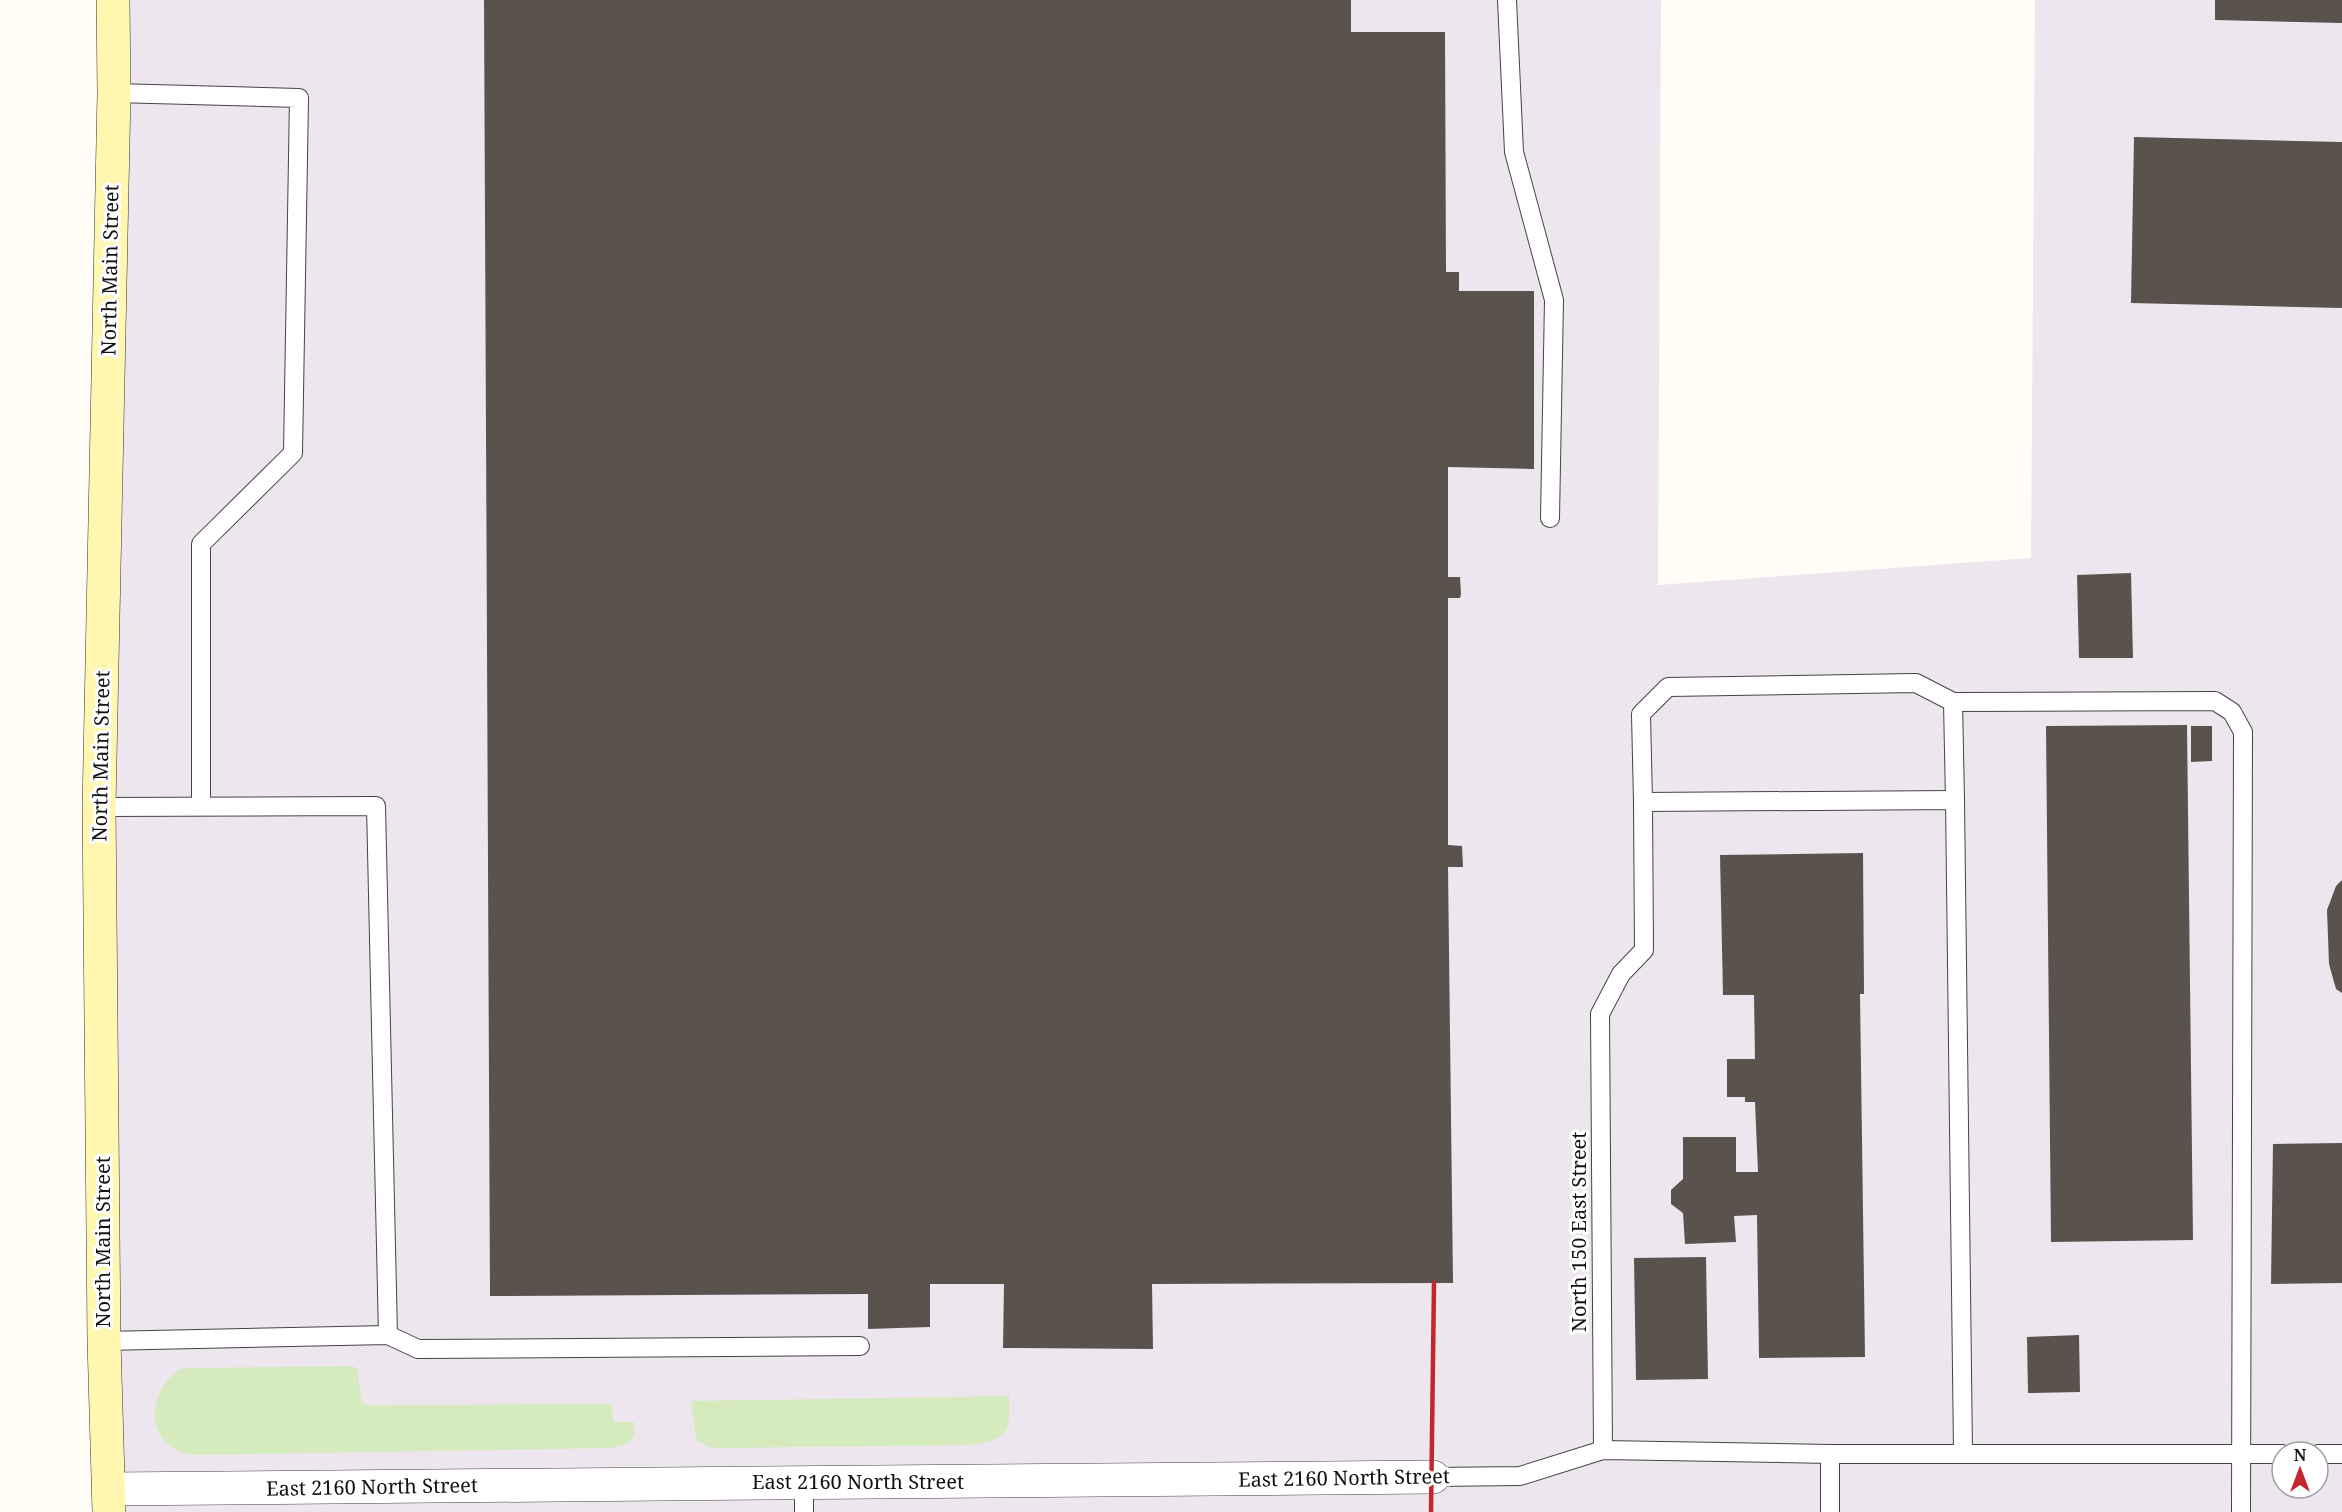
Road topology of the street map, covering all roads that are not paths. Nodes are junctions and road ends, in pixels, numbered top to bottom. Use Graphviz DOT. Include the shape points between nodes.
graph roads {
  1 [pos="113,0"];
  2 [pos="1507,0"];
  3 [pos="114,93"];
  4 [pos="1550,518"];
  5 [pos="1953,702"];
  6 [pos="1955,800"];
  7 [pos="1643,802"];
  8 [pos="201,806"];
  9 [pos="99,807"];
  10 [pos="388,1335"];
  11 [pos="104,1341"];
  12 [pos="860,1346"];
  13 [pos="1603,1450"];
  14 [pos="1963,1452"];
  15 [pos="1830,1454"];
  16 [pos="2240,1454"];
  17 [pos="2270,1454"];
  18 [pos="1433,1478"];
  19 [pos="804,1497"];
  20 [pos="109,1501"];
  21 [pos="1830,1512"];
  22 [pos="2241,1512"];
  1 -- 3 [label="main road, North Main Street"];
  2 -- 4 [label="lane" via="1514,152 1554,300"];
  3 -- 8 [label="lane" via="299,98 293,453 201,544"];
  3 -- 9 [label="main road, North Main Street"];
  5 -- 6 [label="lane"];
  5 -- 7 [label="lane" via="1916,683 1668,687 1641,714"];
  5 -- 16 [label="lane" via="2215,701 2232,712 2243,732"];
  6 -- 7 [label="lane"];
  6 -- 14 [label="lane"];
  7 -- 13 [label="lane, North 150 East Street" via="1644,950 1621,974 1600,1014"];
  8 -- 9 [label="lane"];
  8 -- 10 [label="lane" via="376,806"];
  9 -- 11 [label="main road, North Main Street"];
  10 -- 11 [label="lane"];
  10 -- 12 [label="lane" via="418,1349"];
  11 -- 20 [label="main road, North Main Street"];
  13 -- 15 [label="lane, East 2160 North Street"];
  13 -- 18 [label="lane, East 2160 North Street" via="1520,1476"];
  14 -- 15 [label="lane, East 2160 North Street"];
  14 -- 16 [label="lane, East 2160 North Street"];
  15 -- 21 [label="lane"];
  16 -- 17 [label="lane, East 2160 North Street"];
  16 -- 22 [label="lane"];
  18 -- 19 [label="street, East 2160 North Street"];
  19 -- 20 [label="street, East 2160 North Street"];
}
